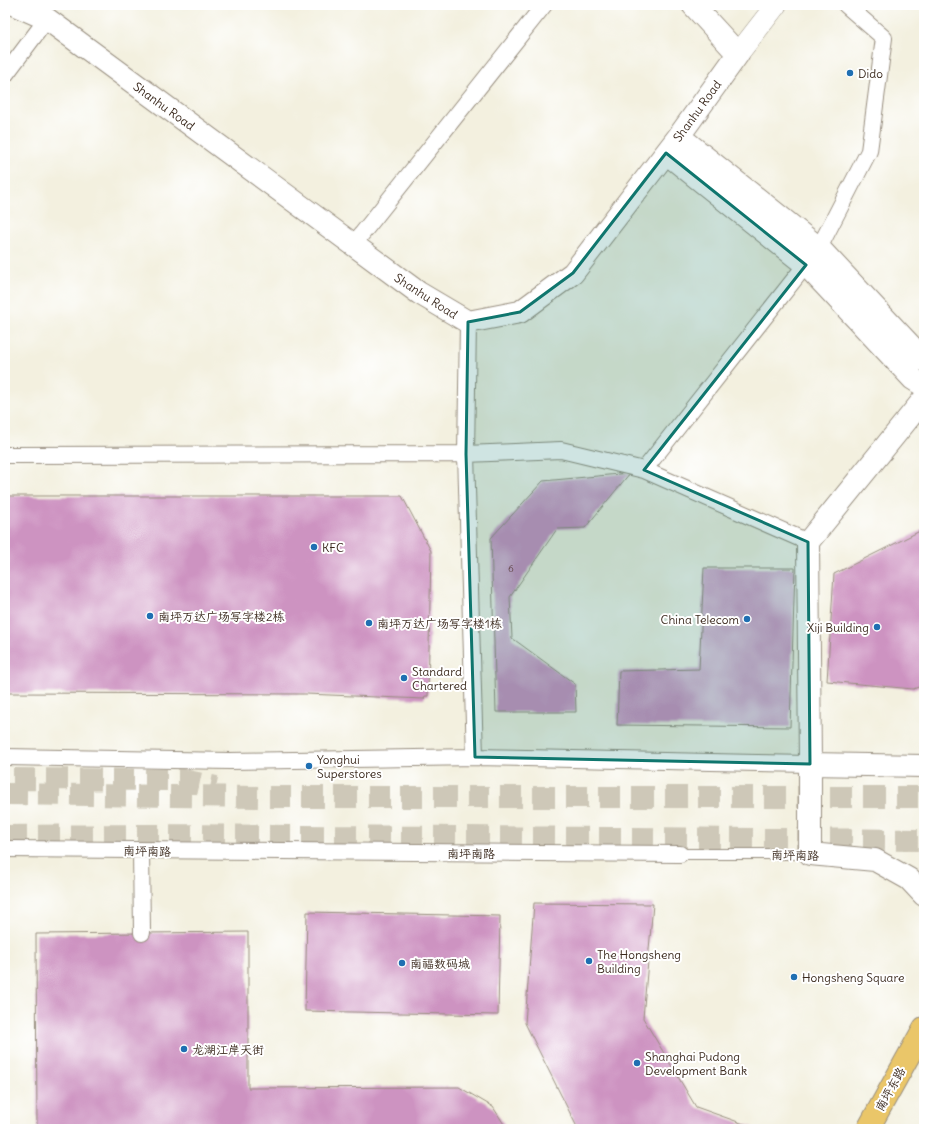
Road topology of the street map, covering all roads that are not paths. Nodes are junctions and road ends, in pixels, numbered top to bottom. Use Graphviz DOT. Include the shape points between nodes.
graph roads {
  1 [pos="15,5"];
  2 [pos="544,5"];
  3 [pos="693,5"];
  4 [pos="776,5"];
  5 [pos="846,5"];
  6 [pos="41,12"];
  7 [pos="738,54"];
  8 [pos="5,76"];
  9 [pos="679,136"];
  10 [pos="666,153"];
  11 [pos="353,245"];
  12 [pos="819,248"];
  13 [pos="806,265"];
  14 [pos="468,322"];
  15 [pos="924,360"];
  16 [pos="920,379"];
  17 [pos="924,399"];
  18 [pos="466,454"];
  19 [pos="5,455"];
  20 [pos="644,470"];
  21 [pos="808,542"];
  22 [pos="5,757"];
  23 [pos="475,757"];
  24 [pos="810,764"];
  25 [pos="924,766"];
  26 [pos="5,849"];
  27 [pos="141,850"];
  28 [pos="680,854"];
  29 [pos="810,854"];
  30 [pos="924,895"];
  31 [pos="142,933"];
  32 [pos="924,1028"];
  33 [pos="868,1129"];
  1 -- 6 [label="street, Shanhu Road"];
  2 -- 11 [label="street"];
  3 -- 7 [label="street"];
  4 -- 7 [label="street, Shanhu Road"];
  5 -- 12 [label="street" via="884,38 869,151"];
  6 -- 8 [label="street"];
  6 -- 11 [label="street, Shanhu Road"];
  7 -- 9 [label="street, Shanhu Road"];
  9 -- 10 [label="street, Shanhu Road"];
  9 -- 12 [label="street"];
  10 -- 13 [label="street"];
  10 -- 14 [label="street, Shanhu Road" via="573,272 520,312"];
  11 -- 14 [label="street, Shanhu Road" via="419,293"];
  12 -- 13 [label="street"];
  12 -- 15 [label="street"];
  13 -- 16 [label="street"];
  13 -- 20 [label="street"];
  14 -- 18 [label="street"];
  17 -- 21 [label="street"];
  18 -- 19 [label="street"];
  18 -- 20 [label="street" via="561,450"];
  18 -- 23 [label="street"];
  20 -- 21 [label="street"];
  21 -- 24 [label="street"];
  22 -- 23 [label="street" via="230,761"];
  23 -- 24 [label="street"];
  24 -- 25 [label="street"];
  24 -- 29 [label="street"];
  26 -- 27 [label="street, 南坪南路"];
  27 -- 28 [label="street, 南坪南路"];
  27 -- 31 [label="street"];
  28 -- 29 [label="lane, 南坪南路"];
  29 -- 30 [label="street, 南坪南路" via="875,860 909,879"];
  32 -- 33 [label="main road, 南坪东路"];
}
